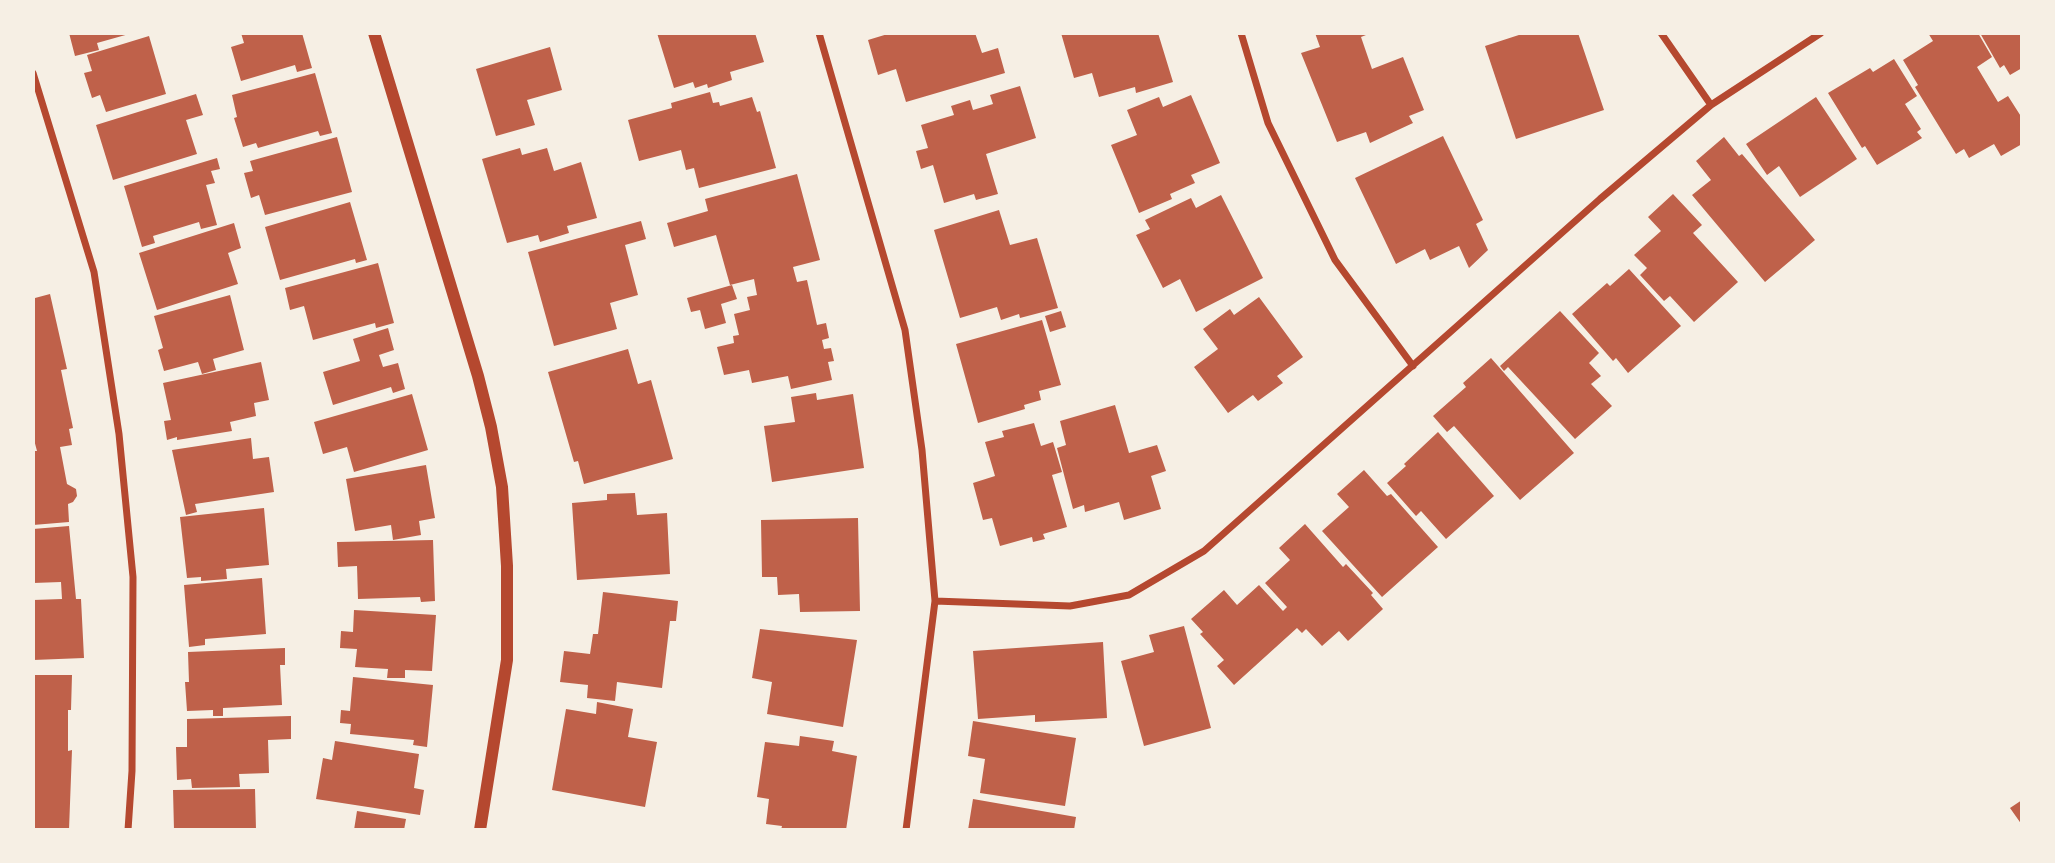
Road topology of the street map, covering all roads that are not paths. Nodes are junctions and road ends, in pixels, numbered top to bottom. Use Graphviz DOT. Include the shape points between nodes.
graph roads {
  1 [pos="374,33"];
  2 [pos="819,33"];
  3 [pos="1241,33"];
  4 [pos="1661,33"];
  5 [pos="1821,33"];
  6 [pos="33,73"];
  7 [pos="1711,106"];
  8 [pos="1413,366"];
  9 [pos="935,601"];
  10 [pos="128,830"];
  11 [pos="480,830"];
  12 [pos="906,830"];
  1 -- 11 [label="street" via="478,376 502,487 507,660"];
  2 -- 9 [label="street" via="905,330 922,450"];
  3 -- 8 [label="street" via="1268,123 1335,260"];
  4 -- 7 [label="street"];
  5 -- 7 [label="street"];
  6 -- 10 [label="street" via="94,272 119,434 133,577"];
  7 -- 8 [label="street"];
  8 -- 9 [label="street" via="1204,551 1129,596 1070,606"];
  9 -- 12 [label="street"];
}
